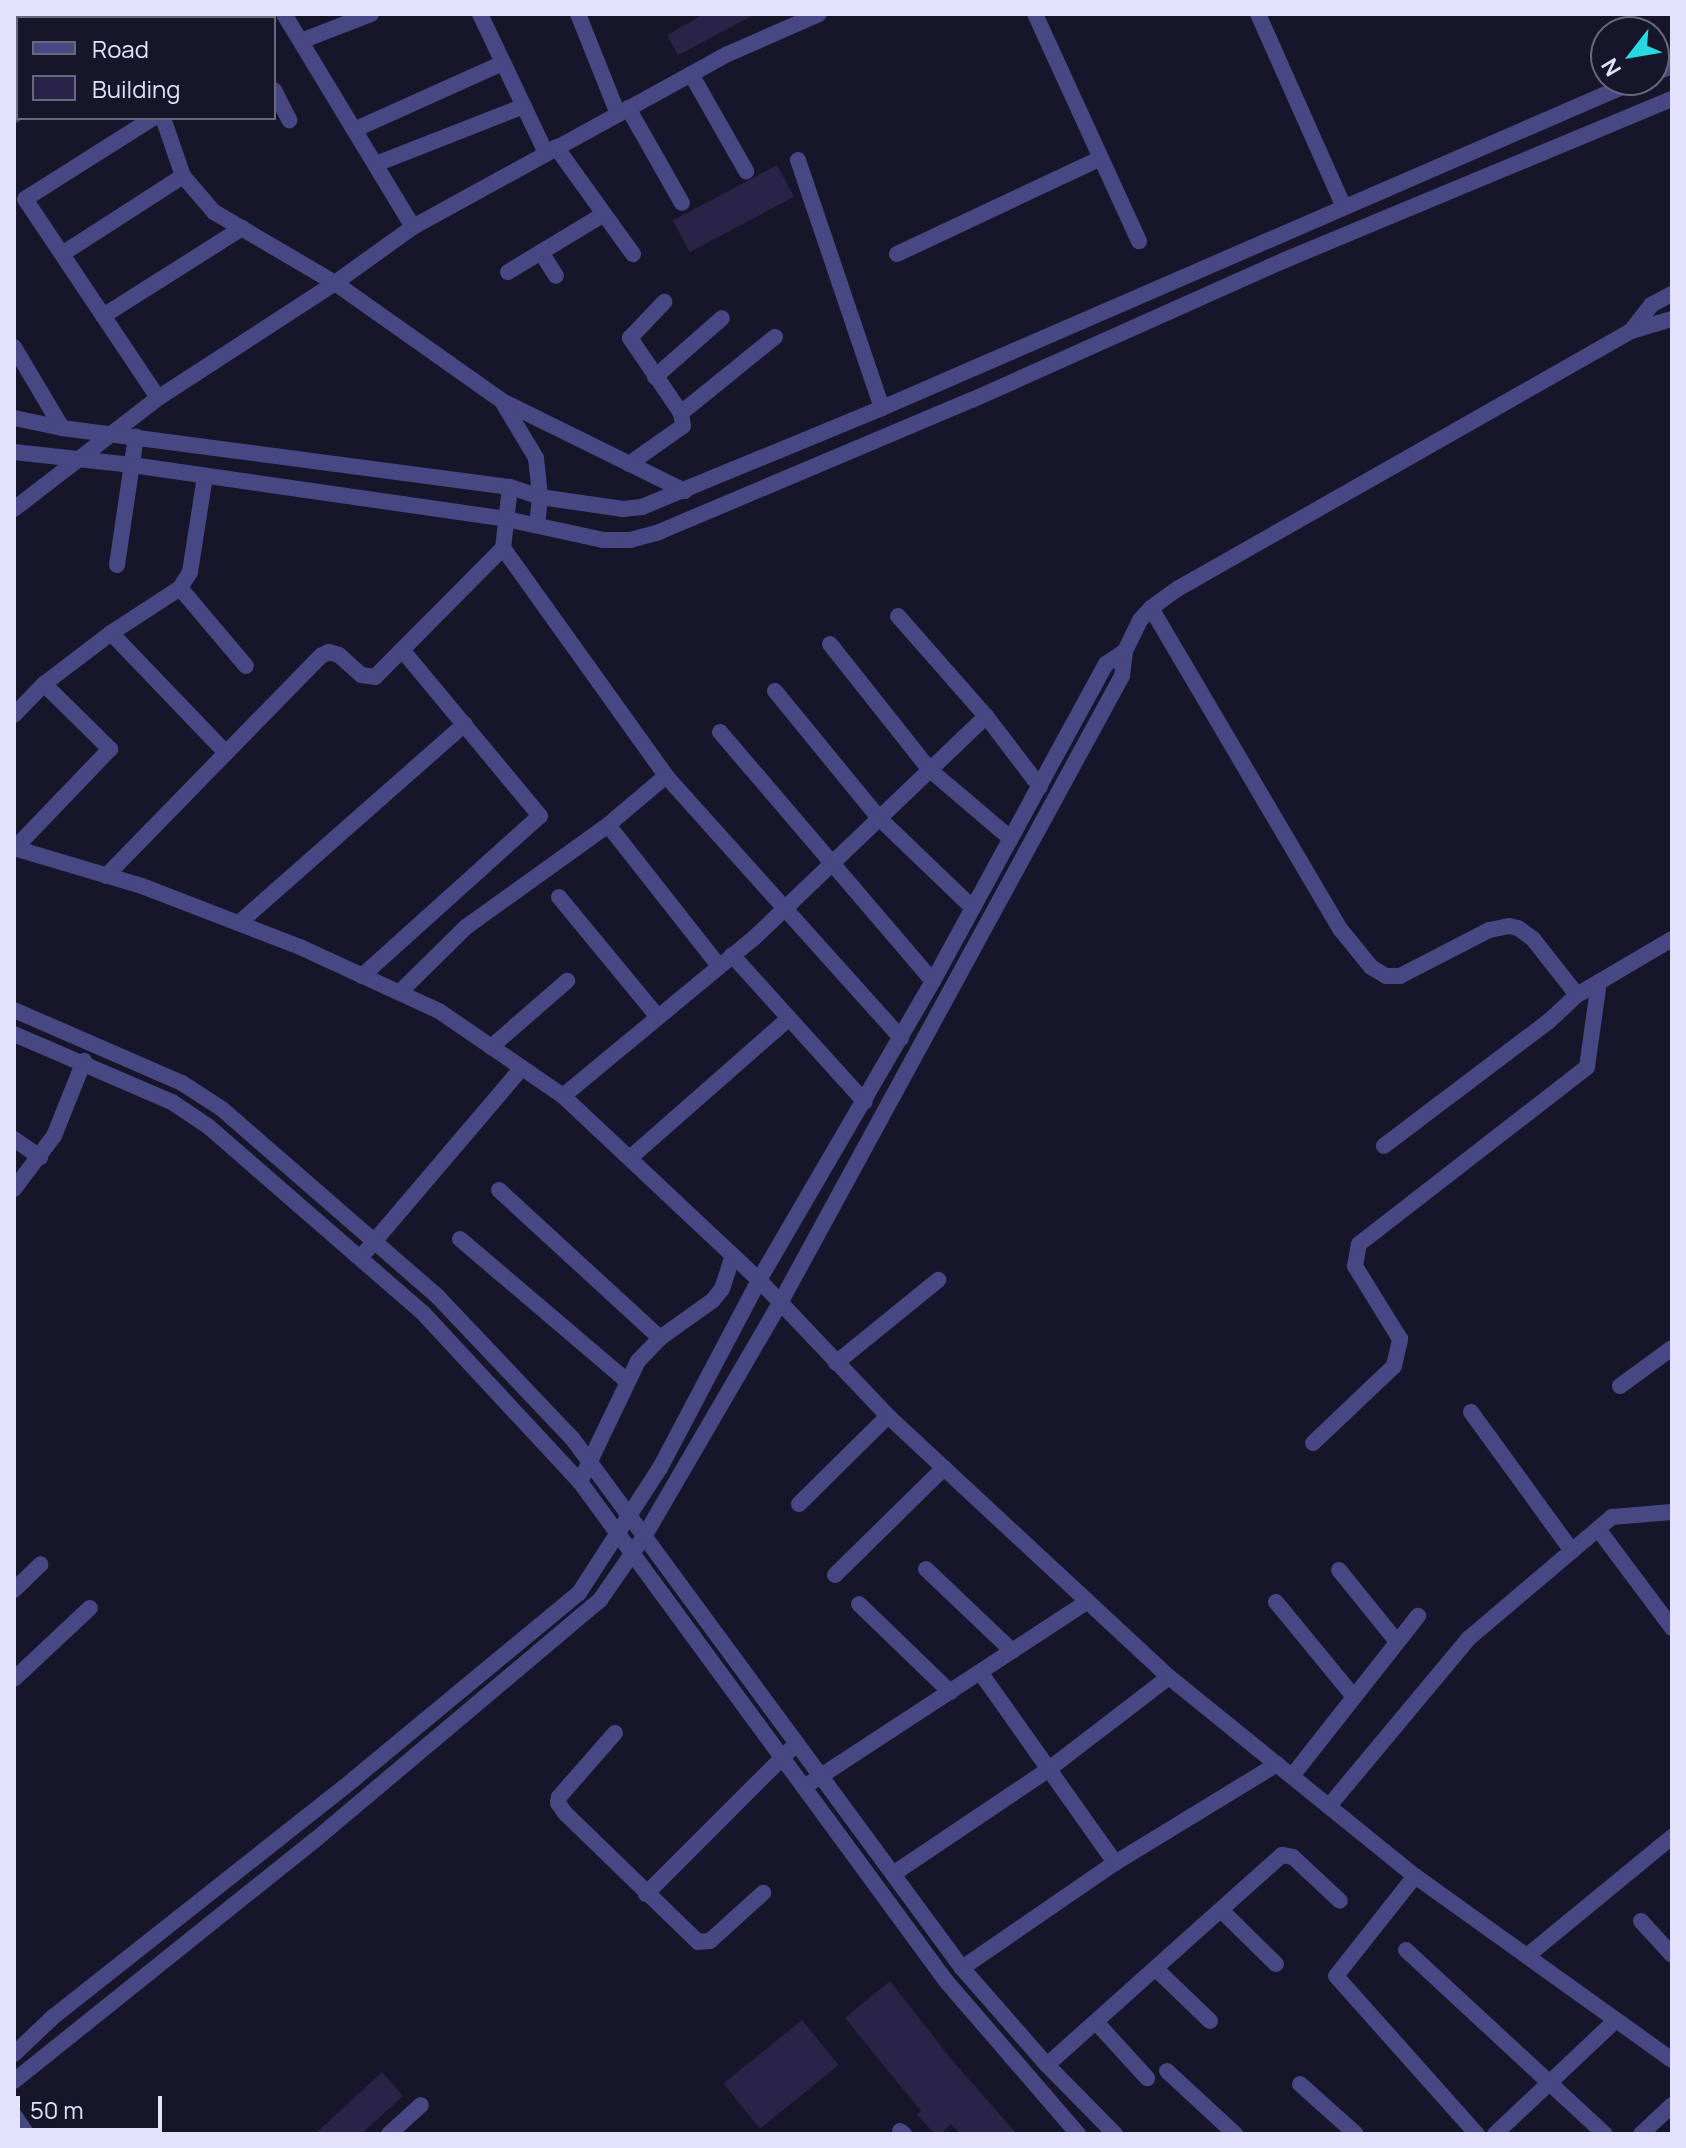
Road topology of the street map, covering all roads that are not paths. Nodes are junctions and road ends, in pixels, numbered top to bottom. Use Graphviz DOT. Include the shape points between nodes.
graph roads {
  1 [pos="284,14"];
  2 [pos="371,14"];
  3 [pos="480,14"];
  4 [pos="578,14"];
  5 [pos="1035,14"];
  6 [pos="1258,14"];
  7 [pos="811,16"];
  8 [pos="301,41"];
  9 [pos="503,63"];
  10 [pos="691,74"];
  11 [pos="276,94"];
  12 [pos="1600,96"];
  13 [pos="1672,99"];
  14 [pos="524,106"];
  15 [pos="623,111"];
  16 [pos="150,120"];
  17 [pos="164,120"];
  18 [pos="289,120"];
  19 [pos="356,129"];
  20 [pos="551,150"];
  21 [pos="1101,158"];
  22 [pos="798,160"];
  23 [pos="376,164"];
  24 [pos="746,171"];
  25 [pos="183,176"];
  26 [pos="682,203"];
  27 [pos="1343,205"];
  28 [pos="604,214"];
  29 [pos="413,227"];
  30 [pos="242,228"];
  31 [pos="1139,241"];
  32 [pos="541,252"];
  33 [pos="62,254"];
  34 [pos="633,254"];
  35 [pos="897,254"];
  36 [pos="508,272"];
  37 [pos="556,276"];
  38 [pos="335,283"];
  39 [pos="1672,294"];
  40 [pos="664,302"];
  41 [pos="103,316"];
  42 [pos="722,318"];
  43 [pos="1672,319"];
  44 [pos="1631,331"];
  45 [pos="775,337"];
  46 [pos="14,347"];
  47 [pos="655,377"];
  48 [pos="158,398"];
  49 [pos="502,401"];
  50 [pos="882,408"];
  51 [pos="681,413"];
  52 [pos="14,418"];
  53 [pos="62,428"];
  54 [pos="114,434"];
  55 [pos="136,436"];
  56 [pos="14,452"];
  57 [pos="78,461"];
  58 [pos="629,464"];
  59 [pos="132,465"];
  60 [pos="205,476"];
  61 [pos="510,487"];
  62 [pos="685,491"];
  63 [pos="540,497"];
  64 [pos="14,509"];
  65 [pos="506,519"];
  66 [pos="537,525"];
  67 [pos="503,548"];
  68 [pos="117,565"];
  69 [pos="180,588"];
  70 [pos="1151,608"];
  71 [pos="898,616"];
  72 [pos="111,633"];
  73 [pos="830,644"];
  74 [pos="1125,651"];
  75 [pos="404,652"];
  76 [pos="246,666"];
  77 [pos="44,684"];
  78 [pos="775,691"];
  79 [pos="14,715"];
  80 [pos="986,716"];
  81 [pos="465,724"];
  82 [pos="720,732"];
  83 [pos="226,753"];
  84 [pos="930,770"];
  85 [pos="666,776"];
  86 [pos="1040,787"];
  87 [pos="879,818"];
  88 [pos="608,825"];
  89 [pos="1011,839"];
  90 [pos="14,848"];
  91 [pos="830,863"];
  92 [pos="106,876"];
  93 [pos="559,897"];
  94 [pos="973,908"];
  95 [pos="782,910"];
  96 [pos="239,923"];
  97 [pos="1672,939"];
  98 [pos="726,961"];
  99 [pos="362,976"];
  100 [pos="567,981"];
  101 [pos="933,981"];
  102 [pos="1599,982"];
  103 [pos="400,992"];
  104 [pos="1577,995"];
  105 [pos="14,1010"];
  106 [pos="658,1017"];
  107 [pos="789,1018"];
  108 [pos="14,1034"];
  109 [pos="901,1038"];
  110 [pos="491,1047"];
  111 [pos="84,1061"];
  112 [pos="522,1068"];
  113 [pos="563,1096"];
  114 [pos="865,1102"];
  115 [pos="14,1139"];
  116 [pos="1384,1146"];
  117 [pos="40,1157"];
  118 [pos="631,1157"];
  119 [pos="14,1189"];
  120 [pos="499,1190"];
  121 [pos="460,1239"];
  122 [pos="376,1241"];
  123 [pos="733,1256"];
  124 [pos="361,1257"];
  125 [pos="759,1280"];
  126 [pos="938,1280"];
  127 [pos="779,1305"];
  128 [pos="660,1338"];
  129 [pos="1672,1348"];
  130 [pos="836,1363"];
  131 [pos="627,1381"];
  132 [pos="1620,1386"];
  133 [pos="1471,1412"];
  134 [pos="888,1416"];
  135 [pos="1313,1443"];
  136 [pos="589,1461"];
  137 [pos="944,1468"];
  138 [pos="580,1482"];
  139 [pos="799,1504"];
  140 [pos="1672,1512"];
  141 [pos="629,1513"];
  142 [pos="1598,1529"];
  143 [pos="616,1531"];
  144 [pos="645,1535"];
  145 [pos="1572,1551"];
  146 [pos="631,1553"];
  147 [pos="41,1564"];
  148 [pos="926,1569"];
  149 [pos="1339,1570"];
  150 [pos="835,1575"];
  151 [pos="14,1590"];
  152 [pos="1088,1601"];
  153 [pos="1276,1602"];
  154 [pos="859,1604"];
  155 [pos="90,1608"];
  156 [pos="1418,1616"];
  157 [pos="1672,1628"];
  158 [pos="1397,1642"];
  159 [pos="1012,1651"];
  160 [pos="980,1672"];
  161 [pos="1169,1677"];
  162 [pos="14,1679"];
  163 [pos="950,1692"];
  164 [pos="1354,1697"];
  165 [pos="615,1733"];
  166 [pos="796,1744"];
  167 [pos="780,1756"];
  168 [pos="1277,1764"];
  169 [pos="1049,1769"];
  170 [pos="821,1776"];
  171 [pos="1292,1776"];
  172 [pos="804,1787"];
  173 [pos="1329,1806"];
  174 [pos="1672,1837"];
  175 [pos="1115,1863"];
  176 [pos="893,1874"];
  177 [pos="1415,1876"];
  178 [pos="763,1893"];
  179 [pos="646,1894"];
  180 [pos="1340,1901"];
  181 [pos="1221,1910"];
  182 [pos="1641,1921"];
  183 [pos="1406,1950"];
  184 [pos="1672,1955"];
  185 [pos="1527,1956"];
  186 [pos="1276,1964"];
  187 [pos="962,1968"];
  188 [pos="1156,1969"];
  189 [pos="1616,2020"];
  190 [pos="1210,2021"];
  191 [pos="1096,2022"];
  192 [pos="14,2054"];
  193 [pos="1671,2059"];
  194 [pos="1047,2065"];
  195 [pos="1167,2071"];
  196 [pos="1147,2078"];
  197 [pos="14,2081"];
  198 [pos="1550,2083"];
  199 [pos="1300,2084"];
  200 [pos="421,2105"];
  201 [pos="1672,2105"];
  202 [pos="14,2115"];
  203 [pos="27,2134"];
  204 [pos="389,2134"];
  205 [pos="1078,2134"];
  206 [pos="1115,2134"];
  207 [pos="1235,2134"];
  208 [pos="1356,2134"];
  209 [pos="1477,2134"];
  210 [pos="1495,2134"];
  211 [pos="1605,2134"];
  212 [pos="1641,2134"];
  1 -- 8 [label="street"];
  2 -- 8 [label="street"];
  3 -- 9 [label="street"];
  4 -- 15 [label="street"];
  5 -- 21 [label="street"];
  6 -- 27 [label="street"];
  7 -- 10 [label="street"];
  8 -- 19 [label="street"];
  9 -- 14 [label="street"];
  9 -- 19 [label="street"];
  10 -- 15 [label="street"];
  10 -- 24 [label="street"];
  11 -- 18 [label="street"];
  12 -- 27 [label="street"];
  13 -- 66 [label="street" via="1285,260 659,532 603,540"];
  14 -- 20 [label="street"];
  14 -- 23 [label="street"];
  15 -- 20 [label="street"];
  15 -- 26 [label="street"];
  16 -- 33 [label="street" via="25,199"];
  17 -- 25 [label="street"];
  19 -- 23 [label="street"];
  20 -- 28 [label="street"];
  20 -- 29 [label="street"];
  21 -- 31 [label="street"];
  21 -- 35 [label="street"];
  22 -- 50 [label="street"];
  23 -- 29 [label="street"];
  25 -- 30 [label="street" via="214,212"];
  25 -- 33 [label="street"];
  27 -- 50 [label="street"];
  28 -- 32 [label="street"];
  28 -- 34 [label="street"];
  29 -- 38 [label="street"];
  30 -- 38 [label="street"];
  30 -- 41 [label="street"];
  32 -- 36 [label="street"];
  32 -- 37 [label="street"];
  33 -- 41 [label="street"];
  38 -- 48 [label="street"];
  38 -- 49 [label="street"];
  39 -- 44 [label="street" via="1651,305"];
  40 -- 47 [label="street" via="630,338"];
  41 -- 48 [label="street"];
  42 -- 47 [label="street"];
  43 -- 44 [label="street"];
  44 -- 70 [label="street"];
  45 -- 51 [label="street"];
  46 -- 53 [label="street"];
  47 -- 51 [label="street"];
  48 -- 54 [label="street"];
  49 -- 58 [label="street"];
  49 -- 63 [label="street" via="536,458"];
  50 -- 62 [label="street"];
  51 -- 58 [label="street" via="683,426 677,433"];
  52 -- 53 [label="street"];
  53 -- 54 [label="street"];
  54 -- 55 [label="street"];
  54 -- 57 [label="street"];
  55 -- 59 [label="street"];
  55 -- 61 [label="street"];
  56 -- 57 [label="street"];
  57 -- 59 [label="street"];
  57 -- 64 [label="street"];
  58 -- 62 [label="street"];
  59 -- 60 [label="street"];
  59 -- 68 [label="street"];
  60 -- 65 [label="street"];
  60 -- 69 [label="street" via="190,572"];
  61 -- 63 [label="street"];
  61 -- 65 [label="street"];
  62 -- 63 [label="street" via="623,509"];
  63 -- 66 [label="street"];
  65 -- 66 [label="street"];
  65 -- 67 [label="street"];
  67 -- 75 [label="street"];
  67 -- 85 [label="street"];
  69 -- 72 [label="street"];
  69 -- 76 [label="street"];
  70 -- 74 [label="street"];
  70 -- 104 [label="street" via="1341,930 1371,967 1386,976 1400,976 1489,930 1509,926 1533,939"];
  71 -- 80 [label="street"];
  72 -- 77 [label="street"];
  72 -- 83 [label="street"];
  73 -- 84 [label="street"];
  74 -- 86 [label="street" via="1106,664"];
  74 -- 127 [label="street" via="1122,676"];
  75 -- 81 [label="street"];
  75 -- 83 [label="street" via="369,678 329,652"];
  77 -- 79 [label="street"];
  77 -- 90 [label="street" via="110,749"];
  78 -- 87 [label="street"];
  80 -- 84 [label="street"];
  80 -- 86 [label="street"];
  81 -- 96 [label="street"];
  81 -- 99 [label="street" via="540,816"];
  82 -- 91 [label="street"];
  83 -- 92 [label="street"];
  84 -- 87 [label="street"];
  84 -- 89 [label="street"];
  85 -- 88 [label="street"];
  85 -- 95 [label="street"];
  86 -- 89 [label="street"];
  87 -- 91 [label="street"];
  87 -- 94 [label="street"];
  88 -- 98 [label="street"];
  88 -- 103 [label="street" via="466,927"];
  89 -- 94 [label="street"];
  90 -- 92 [label="street"];
  91 -- 95 [label="street"];
  91 -- 101 [label="street"];
  92 -- 96 [label="street"];
  93 -- 106 [label="street"];
  94 -- 101 [label="street"];
  95 -- 98 [label="street"];
  95 -- 109 [label="street"];
  96 -- 99 [label="street"];
  97 -- 102 [label="street"];
  98 -- 106 [label="street"];
  98 -- 107 [label="street"];
  99 -- 103 [label="street"];
  100 -- 110 [label="street"];
  101 -- 109 [label="street"];
  102 -- 104 [label="street"];
  102 -- 135 [label="street" via="1587,1067 1359,1244 1355,1266 1400,1339 1394,1366"];
  103 -- 110 [label="street"];
  104 -- 116 [label="street"];
  105 -- 122 [label="street" via="182,1083 259,1139"];
  106 -- 113 [label="street"];
  107 -- 114 [label="street"];
  107 -- 118 [label="street"];
  108 -- 111 [label="street"];
  109 -- 114 [label="street"];
  110 -- 112 [label="street"];
  111 -- 117 [label="street"];
  111 -- 124 [label="street" via="172,1102 209,1127"];
  112 -- 113 [label="street"];
  112 -- 122 [label="street"];
  113 -- 118 [label="street"];
  114 -- 125 [label="street"];
  115 -- 117 [label="street"];
  117 -- 119 [label="street"];
  118 -- 123 [label="street"];
  120 -- 128 [label="street"];
  121 -- 131 [label="street"];
  122 -- 124 [label="street"];
  122 -- 136 [label="street" via="438,1297"];
  123 -- 125 [label="street"];
  123 -- 128 [label="street" via="713,1300"];
  124 -- 138 [label="street" via="423,1313"];
  125 -- 127 [label="street"];
  125 -- 141 [label="street" via="660,1468"];
  126 -- 130 [label="street"];
  127 -- 130 [label="street"];
  127 -- 144 [label="street"];
  128 -- 131 [label="street"];
  129 -- 132 [label="street"];
  130 -- 134 [label="street"];
  131 -- 136 [label="street"];
  133 -- 145 [label="street"];
  134 -- 137 [label="street"];
  134 -- 139 [label="street"];
  136 -- 138 [label="street"];
  136 -- 141 [label="street"];
  137 -- 150 [label="street"];
  137 -- 152 [label="street"];
  138 -- 143 [label="street"];
  140 -- 142 [label="street" via="1612,1517"];
  141 -- 143 [label="street"];
  141 -- 144 [label="street"];
  142 -- 145 [label="street"];
  142 -- 157 [label="street"];
  143 -- 146 [label="street"];
  143 -- 192 [label="street" via="593,1573 564,1607 53,2017"];
  144 -- 146 [label="street"];
  144 -- 166 [label="street"];
  145 -- 173 [label="street" via="1468,1639"];
  146 -- 167 [label="street"];
  146 -- 197 [label="street" via="590,1612"];
  147 -- 151 [label="street"];
  148 -- 159 [label="street"];
  149 -- 158 [label="street"];
  152 -- 159 [label="street"];
  152 -- 161 [label="street"];
  153 -- 164 [label="street"];
  154 -- 163 [label="street"];
  155 -- 162 [label="street"];
  156 -- 158 [label="street"];
  158 -- 164 [label="street"];
  159 -- 160 [label="street"];
  160 -- 163 [label="street"];
  160 -- 169 [label="street"];
  161 -- 168 [label="street"];
  161 -- 169 [label="street"];
  163 -- 170 [label="street"];
  164 -- 171 [label="street"];
  165 -- 179 [label="street" via="558,1803"];
  166 -- 167 [label="street"];
  166 -- 170 [label="street"];
  167 -- 172 [label="street"];
  167 -- 179 [label="street"];
  168 -- 171 [label="street"];
  168 -- 175 [label="street"];
  169 -- 175 [label="street"];
  169 -- 176 [label="street"];
  170 -- 172 [label="street"];
  170 -- 176 [label="street"];
  171 -- 173 [label="street"];
  172 -- 205 [label="street" via="946,1981"];
  173 -- 177 [label="street"];
  174 -- 185 [label="street"];
  175 -- 187 [label="street"];
  176 -- 187 [label="street"];
  177 -- 185 [label="street"];
  177 -- 209 [label="street" via="1336,1976"];
  178 -- 179 [label="street" via="704,1943 691,1938"];
  180 -- 181 [label="street" via="1293,1857 1282,1855"];
  181 -- 186 [label="street"];
  181 -- 188 [label="street"];
  182 -- 184 [label="street"];
  183 -- 198 [label="street"];
  185 -- 189 [label="street"];
  187 -- 194 [label="street"];
  188 -- 190 [label="street"];
  188 -- 191 [label="street"];
  189 -- 193 [label="street"];
  189 -- 198 [label="street"];
  191 -- 194 [label="street"];
  191 -- 196 [label="street"];
  194 -- 206 [label="street"];
  195 -- 207 [label="street"];
  198 -- 210 [label="street"];
  198 -- 211 [label="street"];
  199 -- 208 [label="street"];
  200 -- 204 [label="street"];
  201 -- 212 [label="street"];
  202 -- 203 [label="street"];
}
